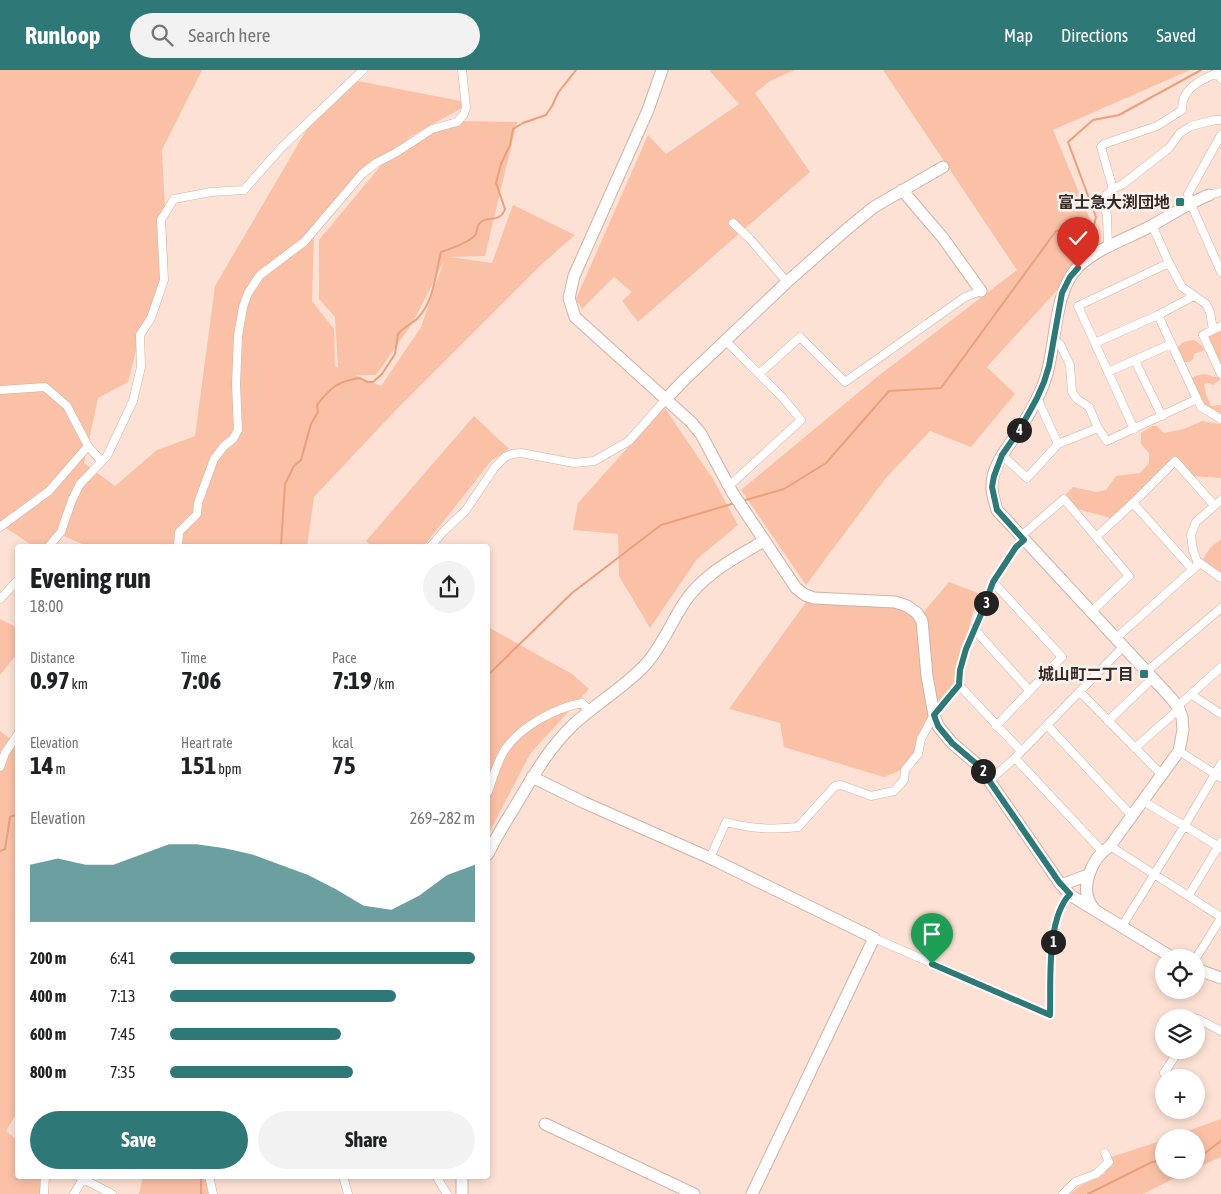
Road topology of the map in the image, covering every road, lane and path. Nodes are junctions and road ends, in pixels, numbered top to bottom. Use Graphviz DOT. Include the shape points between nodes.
graph roads {
  1 [pos="363,70"];
  2 [pos="462,70"];
  3 [pos="662,70"];
  4 [pos="1221,79"];
  5 [pos="1221,120"];
  6 [pos="1221,135"];
  7 [pos="943,167"];
  8 [pos="1113,189"];
  9 [pos="902,190"];
  10 [pos="1221,192"];
  11 [pos="1209,195"];
  12 [pos="1190,202"];
  13 [pos="733,223"];
  14 [pos="1152,225"];
  15 [pos="1108,248"];
  16 [pos="1169,264"];
  17 [pos="1221,272"];
  18 [pos="787,282"];
  19 [pos="981,290"];
  20 [pos="1194,296"];
  21 [pos="1158,315"];
  22 [pos="1221,326"];
  23 [pos="1213,330"];
  24 [pos="726,340"];
  25 [pos="1054,340"];
  26 [pos="1096,343"];
  27 [pos="1171,344"];
  28 [pos="1135,361"];
  29 [pos="1108,372"];
  30 [pos="759,374"];
  31 [pos="1221,374"];
  32 [pos="0,390"];
  33 [pos="1037,398"];
  34 [pos="666,399"];
  35 [pos="1197,399"];
  36 [pos="1162,416"];
  37 [pos="1221,419"];
  38 [pos="1098,428"];
  39 [pos="1134,429"];
  40 [pos="1058,444"];
  41 [pos="88,446"];
  42 [pos="1002,455"];
  43 [pos="101,461"];
  44 [pos="730,489"];
  45 [pos="1221,500"];
  46 [pos="1133,503"];
  47 [pos="1214,505"];
  48 [pos="0,527"];
  49 [pos="1097,536"];
  50 [pos="1023,538"];
  51 [pos="764,541"];
  52 [pos="50,544"];
  53 [pos="178,544"];
  54 [pos="433,544"];
  55 [pos="1200,564"];
  56 [pos="1193,570"];
  57 [pos="1221,578"];
  58 [pos="993,582"];
  59 [pos="15,583"];
  60 [pos="0,599"];
  61 [pos="1221,608"];
  62 [pos="1090,612"];
  63 [pos="975,630"];
  64 [pos="1119,643"];
  65 [pos="1221,667"];
  66 [pos="1149,676"];
  67 [pos="959,685"];
  68 [pos="1029,690"];
  69 [pos="1080,692"];
  70 [pos="1192,695"];
  71 [pos="1178,708"];
  72 [pos="589,711"];
  73 [pos="1221,714"];
  74 [pos="934,715"];
  75 [pos="1108,720"];
  76 [pos="1047,725"];
  77 [pos="996,726"];
  78 [pos="15,738"];
  79 [pos="1135,748"];
  80 [pos="1021,751"];
  81 [pos="1179,751"];
  82 [pos="1015,758"];
  83 [pos="1221,764"];
  84 [pos="0,767"];
  85 [pos="1162,774"];
  86 [pos="1218,776"];
  87 [pos="532,777"];
  88 [pos="989,781"];
  89 [pos="490,787"];
  90 [pos="1143,800"];
  91 [pos="1131,816"];
  92 [pos="1185,825"];
  93 [pos="1220,845"];
  94 [pos="1106,848"];
  95 [pos="490,850"];
  96 [pos="710,858"];
  97 [pos="1153,874"];
  98 [pos="1088,875"];
  99 [pos="1061,885"];
  100 [pos="1070,894"];
  101 [pos="1189,895"];
  102 [pos="1098,913"];
  103 [pos="1221,917"];
  104 [pos="1122,926"];
  105 [pos="874,938"];
  106 [pos="1159,949"];
  107 [pos="1201,949"];
  108 [pos="1205,972"];
  109 [pos="1221,978"];
  110 [pos="1205,1023"];
  111 [pos="1221,1031"];
  112 [pos="545,1124"];
  113 [pos="1106,1153"];
  114 [pos="45,1179"];
  115 [pos="82,1179"];
  116 [pos="86,1179"];
  117 [pos="210,1179"];
  118 [pos="344,1179"];
  119 [pos="438,1179"];
  120 [pos="462,1179"];
  121 [pos="44,1194"];
  122 [pos="74,1194"];
  123 [pos="112,1194"];
  124 [pos="213,1194"];
  125 [pos="348,1194"];
  126 [pos="447,1194"];
  127 [pos="462,1194"];
  128 [pos="694,1194"];
  129 [pos="752,1194"];
  130 [pos="1063,1194"];
  1 -- 43 [label="street" via="281,148 244,190 174,199 161,220 164,280 140,335 141,367 133,401 112,447"];
  2 -- 53 [label="street" via="466,107 457,122 432,128 362,174 304,242 260,275 248,292 238,336 238,430 214,459 197,514 179,532"];
  3 -- 34 [label="street" via="648,110 574,276 569,298 575,317"];
  4 -- 8 [label="street" via="1217,73 1192,85 1182,103 1182,110 1157,126 1101,147"];
  5 -- 8 [label="street" via="1191,126 1180,133 1169,148"];
  6 -- 12 [label="street" via="1188,194"];
  7 -- 9 [label="street"];
  8 -- 15 [label="street" via="1104,197 1103,204 1107,216"];
  9 -- 18 [label="street" via="867,212"];
  9 -- 19 [label="street"];
  10 -- 11 [label="street"];
  11 -- 12 [label="street"];
  12 -- 14 [label="street"];
  12 -- 17 [label="street"];
  13 -- 18 [label="street"];
  14 -- 15 [label="street"];
  14 -- 16 [label="street"];
  15 -- 25 [label="street" via="1083,263 1070,277 1062,293"];
  16 -- 20 [label="street" via="1182,287"];
  16 -- 26 [label="street" via="1078,306"];
  18 -- 24 [label="street"];
  19 -- 30 [label="street" via="965,297 846,382 800,337"];
  20 -- 21 [label="street"];
  20 -- 23 [label="street" via="1206,304"];
  21 -- 26 [label="street"];
  21 -- 27 [label="street"];
  22 -- 23 [label="street"];
  23 -- 31 [label="street" via="1202,335"];
  24 -- 30 [label="street"];
  24 -- 34 [label="street"];
  25 -- 33 [label="street" via="1049,366"];
  25 -- 38 [label="street" via="1060,344 1070,366 1072,392 1089,407"];
  26 -- 29 [label="street"];
  27 -- 28 [label="street"];
  27 -- 35 [label="street"];
  28 -- 29 [label="street"];
  28 -- 36 [label="street"];
  29 -- 39 [label="street"];
  30 -- 44 [label="street" via="800,420"];
  32 -- 41 [label="street" via="45,387 67,406"];
  33 -- 40 [label="street"];
  33 -- 42 [label="street"];
  34 -- 44 [label="street" via="701,434"];
  34 -- 54 [label="street" via="629,441 594,461 574,464 522,454 505,457 466,510"];
  35 -- 36 [label="street"];
  35 -- 37 [label="street" via="1201,407"];
  36 -- 39 [label="street"];
  38 -- 39 [label="street" via="1107,441"];
  38 -- 40 [label="street"];
  40 -- 42 [label="street" via="1027,478"];
  41 -- 43 [label="street"];
  41 -- 48 [label="street" via="49,491"];
  42 -- 50 [label="street" via="993,482 997,510"];
  43 -- 52 [label="street" via="80,484 61,532"];
  44 -- 51 [label="street"];
  45 -- 47 [label="street"];
  46 -- 47 [label="street" via="1175,461"];
  46 -- 49 [label="street"];
  46 -- 56 [label="street"];
  47 -- 55 [label="street" via="1196,522 1191,535 1193,550"];
  49 -- 50 [label="street" via="1064,499"];
  49 -- 62 [label="street" via="1129,576"];
  50 -- 58 [label="street"];
  50 -- 62 [label="street"];
  51 -- 72 [label="street" via="704,580 684,603 646,664"];
  51 -- 74 [label="street" via="796,588 805,595 895,602 917,613 923,628"];
  55 -- 56 [label="street"];
  55 -- 57 [label="street"];
  56 -- 64 [label="street"];
  58 -- 63 [label="street"];
  58 -- 68 [label="street" via="1062,657"];
  59 -- 60 [label="street"];
  61 -- 66 [label="street"];
  62 -- 64 [label="street"];
  63 -- 67 [label="street" via="966,649"];
  63 -- 68 [label="street"];
  64 -- 66 [label="street"];
  64 -- 69 [label="street"];
  65 -- 70 [label="street"];
  66 -- 71 [label="street"];
  66 -- 75 [label="street"];
  67 -- 74 [label="street"];
  67 -- 77 [label="street"];
  68 -- 77 [label="street"];
  69 -- 75 [label="street"];
  69 -- 76 [label="street"];
  70 -- 71 [label="street"];
  70 -- 73 [label="street"];
  71 -- 79 [label="street"];
  71 -- 81 [label="street" via="1182,730"];
  72 -- 87 [label="street" via="557,742"];
  72 -- 89 [label="street" via="582,703 554,711 537,721 514,739 503,753"];
  74 -- 88 [label="street" via="943,733 979,766"];
  74 -- 96 [label="street" via="921,739 918,754 894,791 871,796 841,785 835,786 798,827 773,830 726,822"];
  75 -- 79 [label="street"];
  76 -- 80 [label="street"];
  76 -- 91 [label="street"];
  77 -- 80 [label="street"];
  78 -- 84 [label="street"];
  79 -- 85 [label="street"];
  80 -- 82 [label="street"];
  81 -- 85 [label="street"];
  81 -- 86 [label="street"];
  82 -- 88 [label="street"];
  82 -- 94 [label="street"];
  83 -- 86 [label="street"];
  85 -- 90 [label="street"];
  86 -- 92 [label="street"];
  87 -- 95 [label="street"];
  87 -- 96 [label="street"];
  88 -- 99 [label="street"];
  90 -- 91 [label="street"];
  90 -- 92 [label="street"];
  91 -- 94 [label="street"];
  92 -- 93 [label="street"];
  92 -- 97 [label="street"];
  93 -- 101 [label="street"];
  94 -- 97 [label="street"];
  94 -- 98 [label="street"];
  96 -- 105 [label="street"];
  97 -- 101 [label="street"];
  97 -- 104 [label="street"];
  98 -- 99 [label="street"];
  98 -- 102 [label="street" via="1088,900"];
  99 -- 100 [label="street"];
  100 -- 102 [label="street"];
  100 -- 105 [label="street" via="1063,902 1055,927 1050,1015"];
  101 -- 103 [label="street"];
  102 -- 104 [label="street"];
  103 -- 107 [label="street"];
  104 -- 106 [label="street"];
  105 -- 129 [label="street"];
  108 -- 109 [label="street"];
  110 -- 111 [label="street"];
  112 -- 128 [label="street"];
  113 -- 130 [label="street" via="1109,1162 1096,1174 1075,1182"];
  114 -- 121 [label="street"];
  115 -- 122 [label="street"];
  116 -- 123 [label="street"];
  117 -- 124 [label="street"];
  118 -- 125 [label="street"];
  119 -- 126 [label="street"];
  120 -- 127 [label="street"];
}
